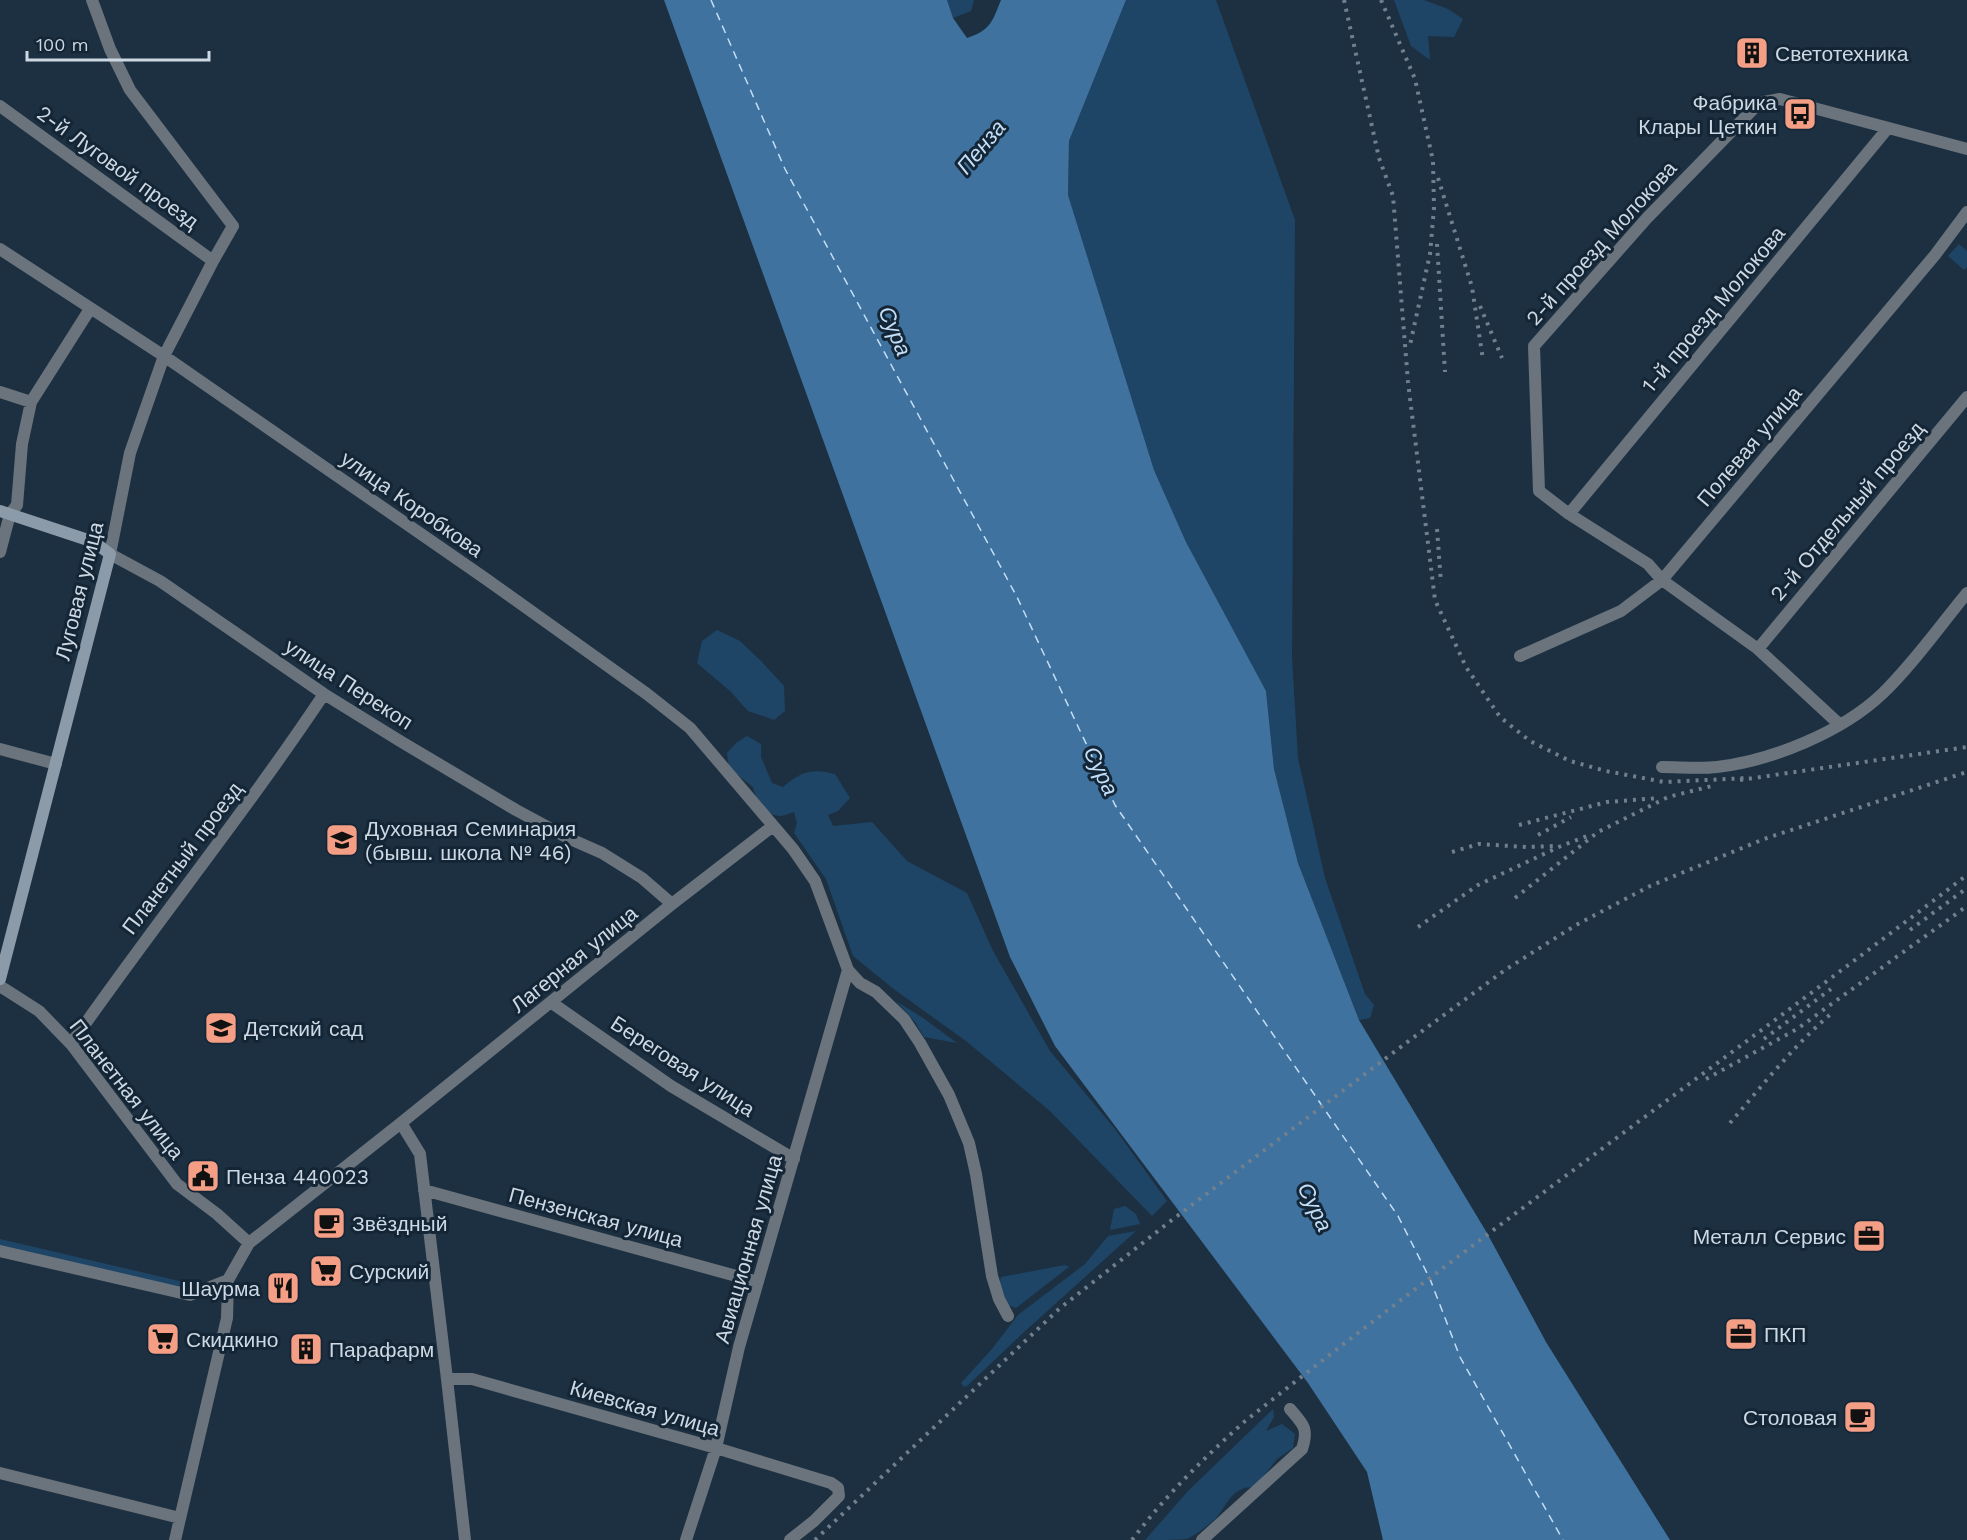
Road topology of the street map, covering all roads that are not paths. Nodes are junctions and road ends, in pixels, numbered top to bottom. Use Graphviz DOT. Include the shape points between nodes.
graph roads {
  1 [pos="92,0"];
  2 [pos="0,106"];
  3 [pos="1888,128"];
  4 [pos="1967,149"];
  5 [pos="1967,212"];
  6 [pos="0,249"];
  7 [pos="213,261"];
  8 [pos="90,309"];
  9 [pos="164,356"];
  10 [pos="0,392"];
  11 [pos="1967,397"];
  12 [pos="31,402"];
  13 [pos="5,512"];
  14 [pos="1569,514"];
  15 [pos="0,552"];
  16 [pos="110,554"];
  17 [pos="1662,580"];
  18 [pos="1967,593"];
  19 [pos="1758,649"];
  20 [pos="1520,656"];
  21 [pos="324,694"];
  22 [pos="1839,724"];
  23 [pos="0,749"];
  24 [pos="56,764"];
  25 [pos="1662,768"];
  26 [pos="773,826"];
  27 [pos="672,904"];
  28 [pos="848,970"];
  29 [pos="0,979"];
  30 [pos="0,986"];
  31 [pos="552,1003"];
  32 [pos="71,1044"];
  33 [pos="401,1124"];
  34 [pos="794,1159"];
  35 [pos="424,1190"];
  36 [pos="249,1243"];
  37 [pos="0,1251"];
  38 [pos="228,1280"];
  39 [pos="758,1282"];
  40 [pos="1008,1316"];
  41 [pos="447,1379"];
  42 [pos="1290,1409"];
  43 [pos="716,1448"];
  44 [pos="0,1473"];
  45 [pos="180,1518"];
  46 [pos="175,1540"];
  47 [pos="465,1540"];
  48 [pos="686,1540"];
  49 [pos="790,1540"];
  50 [pos="1202,1540"];
  1 -- 7 [label="street, Луговая улица" via="130,90 233,226"];
  2 -- 7 [label="street, 2-й Луговой проезд"];
  3 -- 4 [label="street"];
  3 -- 14 [label="street, 1-й проезд Молокова"];
  3 -- 14 [label="street, 2-й проезд Молокова" via="1780,99 1759,103 1647,218 1534,346 1539,491"];
  5 -- 17 [label="street, Полевая улица"];
  6 -- 8 [label="street, улица Коробкова"];
  7 -- 9 [label="street, Луговая улица"];
  8 -- 9 [label="street, улица Коробкова"];
  8 -- 12 [label="street"];
  9 -- 16 [label="street, Луговая улица" via="130,453"];
  9 -- 26 [label="street, улица Коробкова" via="647,694 690,728"];
  10 -- 12 [label="street"];
  11 -- 19 [label="street, 2-й Отдельный проезд"];
  12 -- 13 [label="street" via="22,444 17,504"];
  13 -- 15 [label="street"];
  13 -- 16 [label="main road, улица Перекоп" via="94,542"];
  14 -- 17 [label="street" via="1648,564"];
  16 -- 21 [label="street, улица Перекоп" via="160,581"];
  16 -- 24 [label="main road, Луговая улица"];
  17 -- 19 [label="street"];
  17 -- 20 [label="street, Полевая улица" via="1621,611"];
  18 -- 22 [label="street" via="1881,695"];
  19 -- 22 [label="street"];
  21 -- 27 [label="street, улица Перекоп" via="516,810 642,878"];
  21 -- 32 [label="street, Планетный проезд"];
  22 -- 25 [label="street" via="1766,758 1716,768"];
  23 -- 24 [label="street"];
  24 -- 29 [label="main road, Луговая улица"];
  26 -- 27 [label="street, Лагерная улица"];
  26 -- 28 [label="street, улица Коробкова" via="815,880"];
  27 -- 31 [label="street, Лагерная улица"];
  28 -- 34 [label="street, Авиационная улица"];
  28 -- 40 [label="street" via="904,1019 949,1095 969,1143 992,1276"];
  30 -- 32 [label="street, Планетная улица" via="39,1011"];
  31 -- 33 [label="street, Лагерная улица"];
  31 -- 34 [label="street, Береговая улица" via="671,1086"];
  32 -- 36 [label="street, Планетная улица" via="177,1184"];
  33 -- 35 [label="street" via="420,1154"];
  33 -- 36 [label="street, Лагерная улица"];
  34 -- 39 [label="street, Авиационная улица"];
  35 -- 39 [label="street, Пензенская улица"];
  35 -- 41 [label="street"];
  36 -- 38 [label="street"];
  37 -- 38 [label="street" via="190,1295"];
  38 -- 45 [label="street" via="227,1318"];
  39 -- 43 [label="street, Авиационная улица"];
  41 -- 43 [label="street, Киевская улица" via="472,1379"];
  41 -- 47 [label="street"];
  42 -- 50 [label="street" via="1304,1425 1306,1438 1302,1449"];
  43 -- 48 [label="street, Авиационная улица"];
  43 -- 49 [label="street, Киевская улица" via="838,1488 839,1496"];
  44 -- 45 [label="street"];
  45 -- 46 [label="street"];
}
